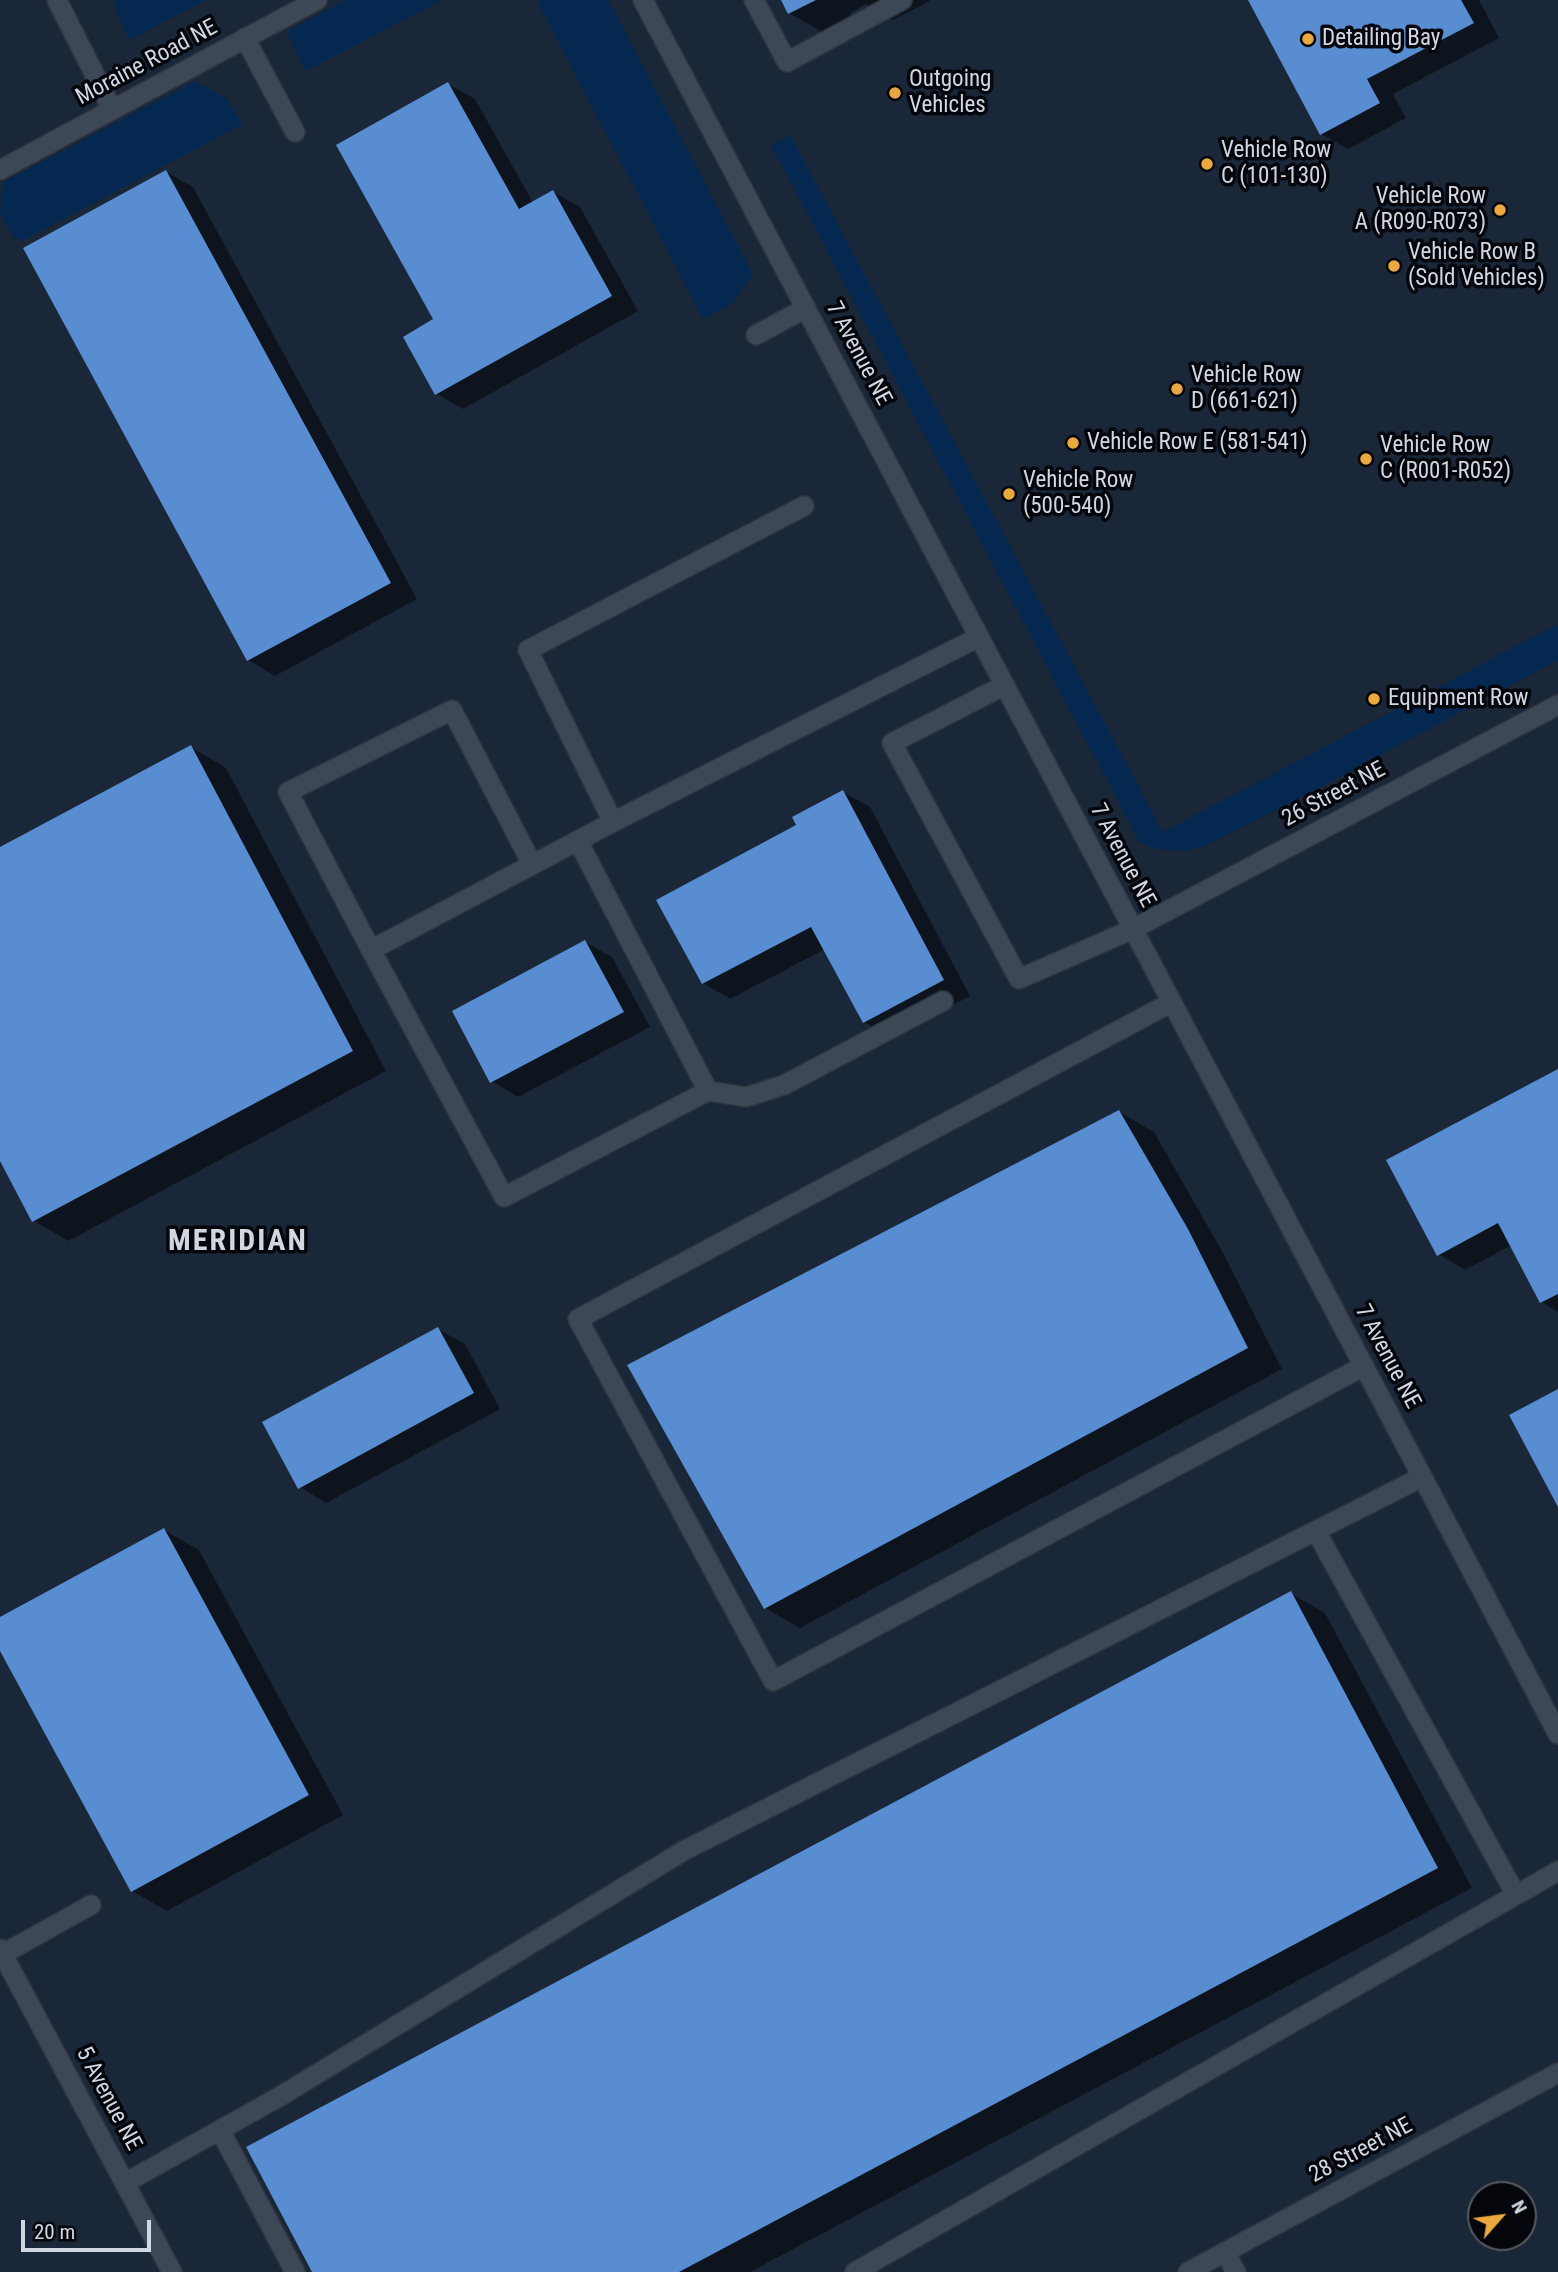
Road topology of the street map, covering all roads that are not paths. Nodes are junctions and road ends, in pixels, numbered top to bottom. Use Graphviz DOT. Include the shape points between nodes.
graph roads {
  1 [pos="57,0"];
  2 [pos="317,0"];
  3 [pos="643,0"];
  4 [pos="754,0"];
  5 [pos="902,0"];
  6 [pos="245,38"];
  7 [pos="112,110"];
  8 [pos="295,132"];
  9 [pos="0,170"];
  10 [pos="806,308"];
  11 [pos="756,335"];
  12 [pos="804,506"];
  13 [pos="979,637"];
  14 [pos="1003,686"];
  15 [pos="1558,705"];
  16 [pos="613,822"];
  17 [pos="578,841"];
  18 [pos="532,864"];
  19 [pos="1133,929"];
  20 [pos="371,950"];
  21 [pos="943,1001"];
  22 [pos="1171,1002"];
  23 [pos="708,1091"];
  24 [pos="1364,1366"];
  25 [pos="1422,1477"];
  26 [pos="1316,1531"];
  27 [pos="1558,1734"];
  28 [pos="1558,1871"];
  29 [pos="1516,1895"];
  30 [pos="91,1905"];
  31 [pos="1,1952"];
  32 [pos="1558,2073"];
  33 [pos="220,2130"];
  34 [pos="125,2183"];
  35 [pos="1225,2252"];
  36 [pos="172,2272"];
  37 [pos="295,2272"];
  38 [pos="855,2272"];
  39 [pos="1188,2272"];
  40 [pos="1236,2272"];
  1 -- 7 [label="street"];
  2 -- 6 [label="street, Moraine Road NE"];
  3 -- 10 [label="street, 7 Avenue NE"];
  4 -- 5 [label="street" via="787,62"];
  6 -- 7 [label="street, Moraine Road NE"];
  6 -- 8 [label="street"];
  7 -- 9 [label="street, Moraine Road NE"];
  10 -- 11 [label="street"];
  10 -- 13 [label="street, 7 Avenue NE"];
  12 -- 16 [label="street" via="527,650"];
  13 -- 14 [label="street, 7 Avenue NE"];
  13 -- 16 [label="street"];
  14 -- 19 [label="street, 7 Avenue NE"];
  14 -- 19 [label="street, 26 Street NE" via="892,743 1019,979"];
  15 -- 19 [label="street, 26 Street NE"];
  16 -- 17 [label="street"];
  17 -- 18 [label="street"];
  17 -- 23 [label="street"];
  18 -- 20 [label="street"];
  18 -- 20 [label="street" via="452,710 288,792"];
  19 -- 22 [label="street, 7 Avenue NE"];
  20 -- 23 [label="street" via="504,1197"];
  21 -- 23 [label="street" via="784,1085 746,1097"];
  22 -- 24 [label="street, 7 Avenue NE"];
  22 -- 24 [label="street" via="578,1319 773,1681"];
  24 -- 25 [label="street, 7 Avenue NE"];
  25 -- 26 [label="street"];
  25 -- 27 [label="street, 7 Avenue NE"];
  26 -- 29 [label="street"];
  26 -- 33 [label="street" via="685,1850"];
  28 -- 29 [label="street"];
  29 -- 38 [label="street"];
  30 -- 31 [label="street"];
  31 -- 34 [label="street, 5 Avenue NE"];
  32 -- 35 [label="street, 28 Street NE"];
  33 -- 34 [label="street"];
  33 -- 37 [label="street"];
  34 -- 36 [label="street, 5 Avenue NE"];
  35 -- 39 [label="street, 28 Street NE"];
  35 -- 40 [label="street"];
}
